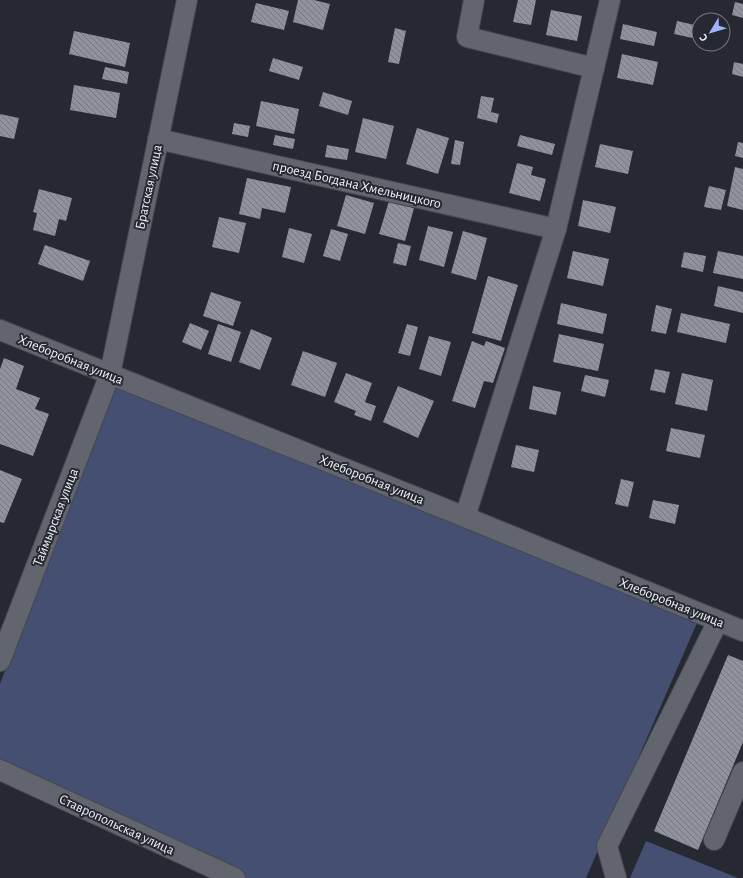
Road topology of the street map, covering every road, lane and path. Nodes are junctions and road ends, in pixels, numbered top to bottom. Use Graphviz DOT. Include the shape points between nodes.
graph roads {
  1 [pos="187,0"];
  2 [pos="474,0"];
  3 [pos="610,0"];
  4 [pos="594,68"];
  5 [pos="158,139"];
  6 [pos="556,229"];
  7 [pos="0,330"];
  8 [pos="110,374"];
  9 [pos="465,517"];
  10 [pos="718,621"];
  11 [pos="743,631"];
  12 [pos="0,661"];
  13 [pos="0,770"];
  14 [pos="743,774"];
  15 [pos="714,840"];
  16 [pos="235,878"];
  17 [pos="616,878"];
  1 -- 5 [label="street, Братская улица"];
  2 -- 4 [label="street" via="467,37"];
  3 -- 4 [label="street"];
  4 -- 6 [label="street"];
  5 -- 6 [label="street, проезд Богдана Хмельницкого"];
  5 -- 8 [label="street, Братская улица"];
  6 -- 9 [label="street"];
  7 -- 8 [label="street, Хлеборобная улица"];
  8 -- 9 [label="street, Хлеборобная улица"];
  8 -- 12 [label="street, Таймырская улица"];
  9 -- 10 [label="street, Хлеборобная улица"];
  10 -- 11 [label="street, Хлеборобная улица"];
  10 -- 17 [label="street" via="607,846"];
  13 -- 16 [label="street, Ставропольская улица"];
  14 -- 15 [label="street"];
}
